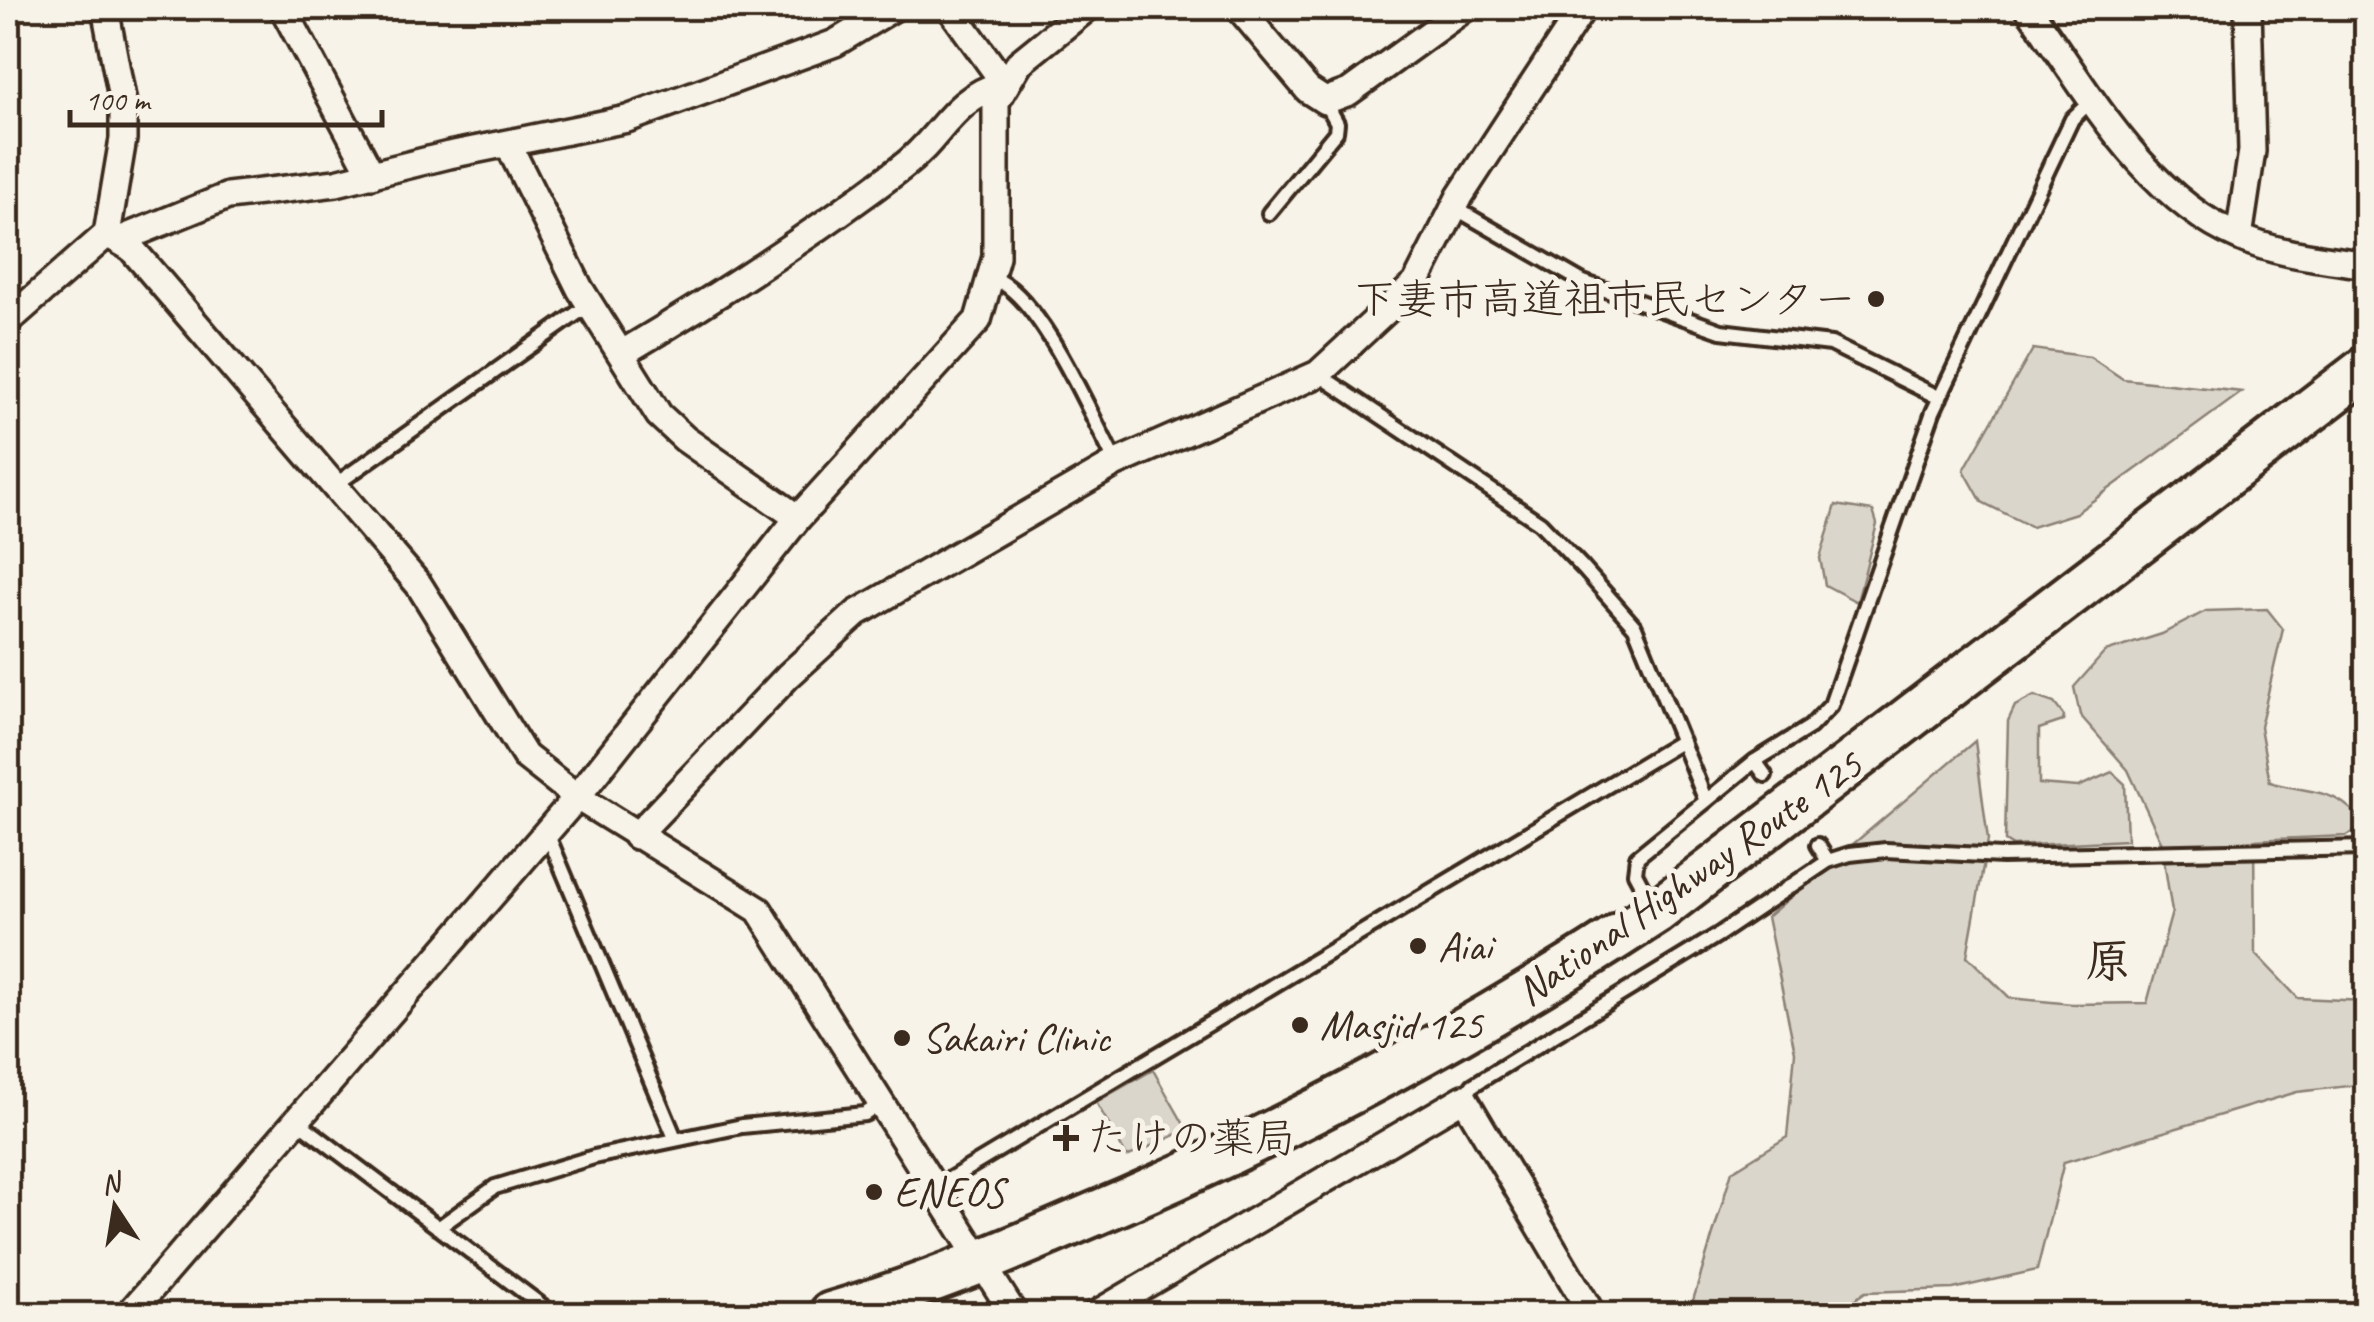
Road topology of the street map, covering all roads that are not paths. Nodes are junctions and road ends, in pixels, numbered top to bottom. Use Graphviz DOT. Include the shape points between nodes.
graph roads {
  1 [pos="105,8"];
  2 [pos="283,8"];
  3 [pos="893,8"];
  4 [pos="950,8"];
  5 [pos="1086,8"];
  6 [pos="1239,8"];
  7 [pos="1464,8"];
  8 [pos="1583,8"];
  9 [pos="2028,8"];
  10 [pos="2248,8"];
  11 [pos="1004,83"];
  12 [pos="2093,98"];
  13 [pos="1325,101"];
  14 [pos="509,146"];
  15 [pos="372,175"];
  16 [pos="1455,208"];
  17 [pos="1269,212"];
  18 [pos="113,237"];
  19 [pos="2238,237"];
  20 [pos="2366,265"];
  21 [pos="994,278"];
  22 [pos="590,304"];
  23 [pos="8,321"];
  24 [pos="621,354"];
  25 [pos="2366,368"];
  26 [pos="1318,374"];
  27 [pos="1940,398"];
  28 [pos="1116,463"];
  29 [pos="334,486"];
  30 [pos="798,518"];
  31 [pos="1682,741"];
  32 [pos="1755,761"];
  33 [pos="1765,776"];
  34 [pos="577,798"];
  35 [pos="1706,802"];
  36 [pos="547,832"];
  37 [pos="636,836"];
  38 [pos="1818,845"];
  39 [pos="2366,848"];
  40 [pos="1828,860"];
  41 [pos="1656,912"];
  42 [pos="1464,1098"];
  43 [pos="880,1104"];
  44 [pos="297,1121"];
  45 [pos="676,1138"];
  46 [pos="933,1189"];
  47 [pos="438,1228"];
  48 [pos="978,1262"];
  49 [pos="129,1314"];
  50 [pos="553,1314"];
  51 [pos="831,1314"];
  52 [pos="1014,1314"];
  53 [pos="1096,1314"];
  54 [pos="1592,1314"];
  1 -- 18 [label="street" via="124,139"];
  2 -- 15 [label="street"];
  3 -- 14 [label="street" via="862,30 627,120"];
  4 -- 11 [label="street"];
  5 -- 11 [label="street"];
  6 -- 13 [label="street" via="1297,79"];
  7 -- 13 [label="street" via="1349,92"];
  8 -- 16 [label="street"];
  9 -- 12 [label="street"];
  10 -- 19 [label="street" via="2252,151"];
  11 -- 21 [label="street" via="994,117"];
  11 -- 24 [label="street" via="954,109 920,152 836,216"];
  12 -- 19 [label="street" via="2180,202"];
  12 -- 27 [label="lane" via="2072,119"];
  13 -- 17 [label="lane" via="1336,132"];
  14 -- 15 [label="street"];
  14 -- 22 [label="street"];
  15 -- 18 [label="street" via="228,196"];
  16 -- 26 [label="street" via="1416,283"];
  16 -- 27 [label="lane" via="1601,289 1721,332 1832,344"];
  18 -- 23 [label="street"];
  18 -- 29 [label="street"];
  19 -- 20 [label="street" via="2278,251"];
  21 -- 28 [label="lane" via="1010,285 1036,319"];
  21 -- 30 [label="street" via="971,329"];
  22 -- 24 [label="street"];
  22 -- 29 [label="lane"];
  24 -- 30 [label="street" via="670,428"];
  25 -- 41 [label="highway, National Highway Route 125"];
  26 -- 28 [label="street"];
  26 -- 31 [label="lane" via="1540,523 1635,627"];
  27 -- 32 [label="lane" via="1832,705"];
  28 -- 37 [label="street" via="857,612"];
  29 -- 34 [label="street" via="429,598 516,745"];
  30 -- 34 [label="street"];
  31 -- 35 [label="lane"];
  31 -- 46 [label="lane"];
  32 -- 33 [label="lane"];
  32 -- 35 [label="lane"];
  34 -- 36 [label="street"];
  34 -- 37 [label="street"];
  35 -- 41 [label="lane" via="1638,857 1635,873"];
  36 -- 44 [label="street"];
  36 -- 45 [label="lane"];
  37 -- 43 [label="street" via="759,910"];
  38 -- 40 [label="lane"];
  39 -- 40 [label="lane" via="2002,856 1886,850"];
  40 -- 42 [label="lane" via="1473,1085"];
  41 -- 48 [label="highway, National Highway Route 125" via="1541,988 1370,1084 1194,1172"];
  42 -- 53 [label="street"];
  42 -- 54 [label="street"];
  43 -- 45 [label="lane" via="865,1114"];
  43 -- 46 [label="street"];
  44 -- 47 [label="lane"];
  44 -- 49 [label="street"];
  45 -- 47 [label="lane" via="495,1188"];
  46 -- 48 [label="street"];
  47 -- 50 [label="lane"];
  48 -- 51 [label="highway, National Highway Route 125"];
  48 -- 52 [label="street"];
}
